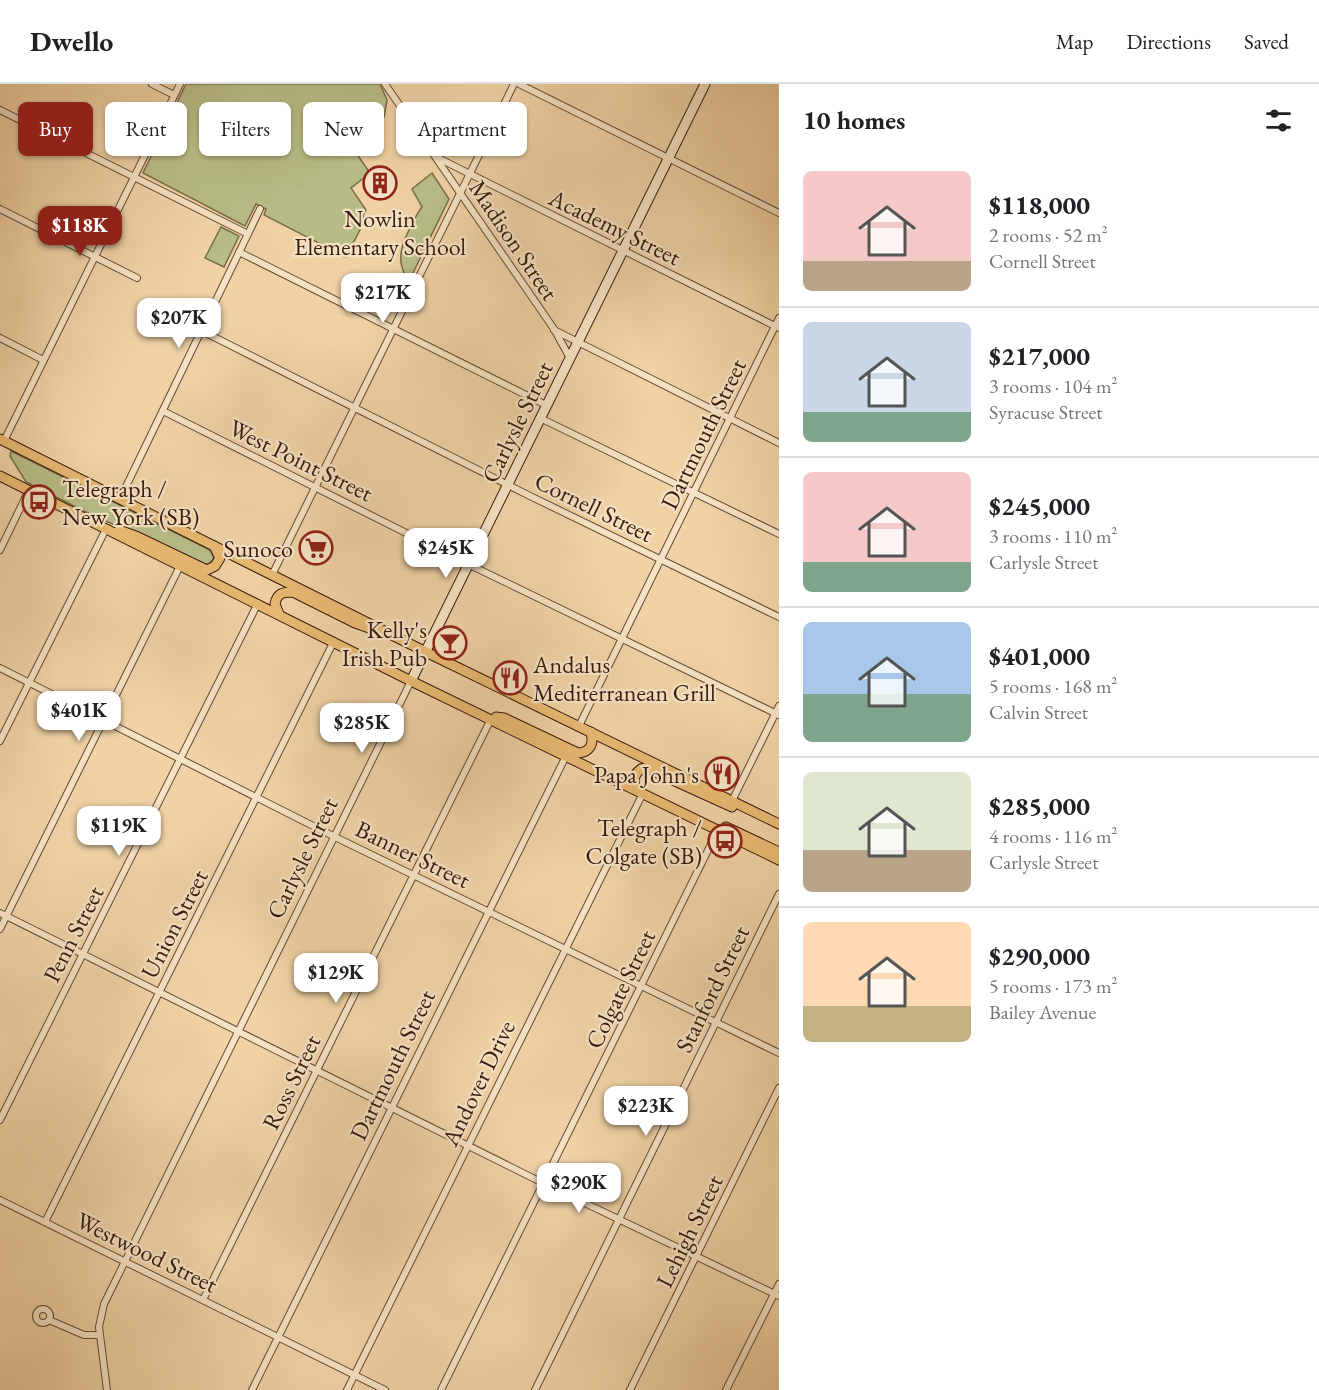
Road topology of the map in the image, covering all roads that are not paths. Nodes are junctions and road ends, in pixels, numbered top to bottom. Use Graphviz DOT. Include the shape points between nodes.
graph roads {
  1 [pos="152,84"];
  2 [pos="180,84"];
  3 [pos="385,84"];
  4 [pos="514,84"];
  5 [pos="519,84"];
  6 [pos="705,84"];
  7 [pos="174,95"];
  8 [pos="0,110"];
  9 [pos="436,157"];
  10 [pos="668,158"];
  11 [pos="469,175"];
  12 [pos="134,176"];
  13 [pos="460,194"];
  14 [pos="0,209"];
  15 [pos="260,209"];
  16 [pos="779,213"];
  17 [pos="248,234"];
  18 [pos="622,251"];
  19 [pos="239,252"];
  20 [pos="94,256"];
  21 [pos="137,278"];
  22 [pos="779,318"];
  23 [pos="777,327"];
  24 [pos="393,329"];
  25 [pos="554,329"];
  26 [pos="202,331"];
  27 [pos="0,339"];
  28 [pos="578,342"];
  29 [pos="570,358"];
  30 [pos="43,360"];
  31 [pos="546,405"];
  32 [pos="355,407"];
  33 [pos="163,411"];
  34 [pos="540,418"];
  35 [pos="729,419"];
  36 [pos="2,443"];
  37 [pos="779,443"];
  38 [pos="0,476"];
  39 [pos="508,484"];
  40 [pos="316,487"];
  41 [pos="29,490"];
  42 [pos="694,493"];
  43 [pos="120,499"];
  44 [pos="94,523"];
  45 [pos="106,529"];
  46 [pos="779,534"];
  47 [pos="214,546"];
  48 [pos="0,550"];
  49 [pos="662,560"];
  50 [pos="468,564"];
  51 [pos="180,566"];
  52 [pos="272,575"];
  53 [pos="258,603"];
  54 [pos="279,614"];
  55 [pos="779,617"];
  56 [pos="389,633"];
  57 [pos="622,639"];
  58 [pos="334,642"];
  59 [pos="426,651"];
  60 [pos="0,668"];
  61 [pos="411,681"];
  62 [pos="29,683"];
  63 [pos="779,706"];
  64 [pos="481,714"];
  65 [pos="777,714"];
  66 [pos="491,719"];
  67 [pos="104,720"];
  68 [pos="579,726"];
  69 [pos="591,732"];
  70 [pos="0,741"];
  71 [pos="566,756"];
  72 [pos="181,759"];
  73 [pos="640,791"];
  74 [pos="257,797"];
  75 [pos="732,801"];
  76 [pos="686,814"];
  77 [pos="758,814"];
  78 [pos="779,824"];
  79 [pos="718,830"];
  80 [pos="335,837"];
  81 [pos="779,852"];
  82 [pos="779,860"];
  83 [pos="414,875"];
  84 [pos="779,894"];
  85 [pos="489,911"];
  86 [pos="3,915"];
  87 [pos="0,929"];
  88 [pos="564,948"];
  89 [pos="83,955"];
  90 [pos="641,987"];
  91 [pos="159,993"];
  92 [pos="716,1022"];
  93 [pos="238,1032"];
  94 [pos="779,1053"];
  95 [pos="316,1070"];
  96 [pos="779,1088"];
  97 [pos="391,1108"];
  98 [pos="0,1120"];
  99 [pos="468,1145"];
  100 [pos="543,1183"];
  101 [pos="0,1200"];
  102 [pos="619,1220"];
  103 [pos="45,1222"];
  104 [pos="697,1257"];
  105 [pos="125,1261"];
  106 [pos="779,1284"];
  107 [pos="777,1294"];
  108 [pos="203,1300"];
  109 [pos="49,1320"];
  110 [pos="99,1335"];
  111 [pos="278,1337"];
  112 [pos="354,1375"];
  113 [pos="107,1390"];
  114 [pos="252,1390"];
  115 [pos="347,1390"];
  116 [pos="385,1390"];
  117 [pos="441,1390"];
  118 [pos="535,1390"];
  119 [pos="630,1390"];
  120 [pos="726,1390"];
  1 -- 7 [label="street"];
  2 -- 7 [label="street"];
  3 -- 9 [label="street, Madison Street"];
  4 -- 11 [label="street"];
  5 -- 10 [label="street"];
  6 -- 10 [label="street, Carlysle Street"];
  7 -- 12 [label="street"];
  8 -- 12 [label="street"];
  9 -- 11 [label="street, Academy Street"];
  9 -- 13 [label="street, Madison Street"];
  10 -- 16 [label="street"];
  10 -- 18 [label="street, Carlysle Street"];
  11 -- 13 [label="street"];
  11 -- 18 [label="street, Academy Street"];
  12 -- 17 [label="street"];
  12 -- 20 [label="street"];
  13 -- 24 [label="street"];
  13 -- 25 [label="street, Madison Street"];
  14 -- 20 [label="street"];
  15 -- 17 [label="street"];
  17 -- 19 [label="street"];
  18 -- 23 [label="street, Academy Street"];
  18 -- 28 [label="street, Carlysle Street"];
  19 -- 24 [label="street"];
  19 -- 26 [label="street"];
  20 -- 21 [label="street"];
  20 -- 30 [label="street"];
  22 -- 23 [label="street, Dartmouth Street"];
  23 -- 35 [label="street, Dartmouth Street"];
  24 -- 31 [label="street"];
  24 -- 32 [label="street"];
  25 -- 28 [label="street"];
  25 -- 29 [label="street, Madison Street"];
  26 -- 32 [label="street, Cornell Street"];
  26 -- 33 [label="street"];
  27 -- 30 [label="street"];
  28 -- 29 [label="street, Carlysle Street"];
  28 -- 35 [label="street"];
  29 -- 31 [label="street, Carlysle Street"];
  30 -- 36 [label="street"];
  31 -- 34 [label="street, Carlysle Street"];
  32 -- 39 [label="street, Cornell Street"];
  32 -- 40 [label="street"];
  33 -- 40 [label="street, West Point Street"];
  33 -- 43 [label="street"];
  34 -- 39 [label="street, Carlysle Street"];
  34 -- 42 [label="street"];
  35 -- 37 [label="street"];
  35 -- 42 [label="street, Dartmouth Street"];
  36 -- 43 [label="main road"];
  38 -- 41 [label="main road"];
  39 -- 49 [label="street, Cornell Street"];
  39 -- 50 [label="street, Carlysle Street"];
  40 -- 50 [label="street, West Point Street"];
  40 -- 52 [label="street"];
  41 -- 44 [label="main road"];
  41 -- 48 [label="street"];
  42 -- 46 [label="street"];
  42 -- 49 [label="street, Dartmouth Street"];
  43 -- 47 [label="main road"];
  44 -- 45 [label="main road"];
  44 -- 47 [label="main road" via="138,537 207,570 220,558"];
  45 -- 51 [label="main road"];
  45 -- 62 [label="street"];
  47 -- 52 [label="main road"];
  49 -- 55 [label="street, Cornell Street"];
  49 -- 57 [label="street, Dartmouth Street"];
  50 -- 57 [label="street, West Point Street"];
  50 -- 59 [label="street, Carlysle Street"];
  51 -- 53 [label="main road"];
  51 -- 67 [label="street"];
  52 -- 56 [label="main road"];
  53 -- 54 [label="main road"];
  53 -- 72 [label="street, Penn Street"];
  54 -- 56 [label="main road" via="275,604 278,596 293,592 371,630"];
  54 -- 58 [label="main road"];
  56 -- 59 [label="main road"];
  57 -- 65 [label="street, West Point Street"];
  57 -- 68 [label="street, Dartmouth Street"];
  58 -- 61 [label="main road"];
  58 -- 74 [label="street, Union Street"];
  59 -- 61 [label="street, Carlysle Street"];
  59 -- 68 [label="main road"];
  60 -- 62 [label="street, Banner Street"];
  61 -- 64 [label="main road"];
  61 -- 80 [label="street, Carlysle Street"];
  62 -- 67 [label="street, Banner Street"];
  62 -- 70 [label="street"];
  63 -- 65 [label="street"];
  64 -- 66 [label="main road"];
  64 -- 69 [label="main road" via="504,718 578,753 592,746"];
  65 -- 75 [label="street"];
  66 -- 71 [label="main road"];
  66 -- 83 [label="street, Ross Street"];
  67 -- 72 [label="street, Banner Street"];
  67 -- 86 [label="street"];
  68 -- 69 [label="main road"];
  69 -- 75 [label="main road"];
  71 -- 73 [label="main road"];
  71 -- 85 [label="street, Dartmouth Street"];
  72 -- 74 [label="street, Banner Street"];
  72 -- 89 [label="street, Penn Street"];
  73 -- 76 [label="main road"];
  73 -- 77 [label="main road" via="635,775 646,768 713,800"];
  73 -- 88 [label="street, Andover Drive"];
  74 -- 80 [label="street, Banner Street"];
  74 -- 91 [label="street, Union Street"];
  75 -- 77 [label="main road"];
  76 -- 79 [label="main road"];
  76 -- 81 [label="main road" via="720,824"];
  77 -- 78 [label="main road"];
  79 -- 82 [label="main road"];
  79 -- 90 [label="street, Colgate Street"];
  80 -- 83 [label="street, Banner Street"];
  80 -- 93 [label="street, Carlysle Street"];
  83 -- 85 [label="street, Banner Street"];
  83 -- 95 [label="street, Ross Street"];
  84 -- 92 [label="street, Stanford Street"];
  85 -- 88 [label="street, Banner Street"];
  85 -- 97 [label="street, Dartmouth Street"];
  86 -- 87 [label="street"];
  86 -- 89 [label="street"];
  88 -- 90 [label="street, Banner Street"];
  88 -- 99 [label="street, Andover Drive"];
  89 -- 91 [label="street"];
  89 -- 98 [label="street, Penn Street"];
  90 -- 92 [label="street, Banner Street"];
  90 -- 100 [label="street, Colgate Street"];
  91 -- 93 [label="street"];
  91 -- 103 [label="street, Union Street"];
  92 -- 94 [label="street, Banner Street"];
  92 -- 102 [label="street, Stanford Street"];
  93 -- 95 [label="street"];
  93 -- 105 [label="street, Carlysle Street"];
  95 -- 97 [label="street"];
  95 -- 108 [label="street, Ross Street"];
  96 -- 104 [label="street, Lehigh Street"];
  97 -- 99 [label="street"];
  97 -- 111 [label="street, Dartmouth Street"];
  99 -- 100 [label="street"];
  99 -- 112 [label="street, Andover Drive"];
  100 -- 102 [label="street"];
  100 -- 117 [label="street, Colgate Street"];
  101 -- 103 [label="street, Westwood Street"];
  102 -- 104 [label="street"];
  102 -- 118 [label="street, Stanford Street"];
  103 -- 105 [label="street, Westwood Street"];
  104 -- 107 [label="street"];
  104 -- 119 [label="street, Lehigh Street"];
  105 -- 108 [label="street, Westwood Street"];
  105 -- 110 [label="street, Carlysle Street" via="101,1313"];
  106 -- 107 [label="street"];
  107 -- 120 [label="street"];
  108 -- 111 [label="street, Westwood Street"];
  109 -- 110 [label="street" via="84,1335"];
  110 -- 113 [label="street, Carlysle Street"];
  111 -- 112 [label="street, Westwood Street"];
  111 -- 114 [label="street, Dartmouth Street"];
  112 -- 115 [label="street, Andover Drive"];
  112 -- 116 [label="street, Westwood Street"];
}
